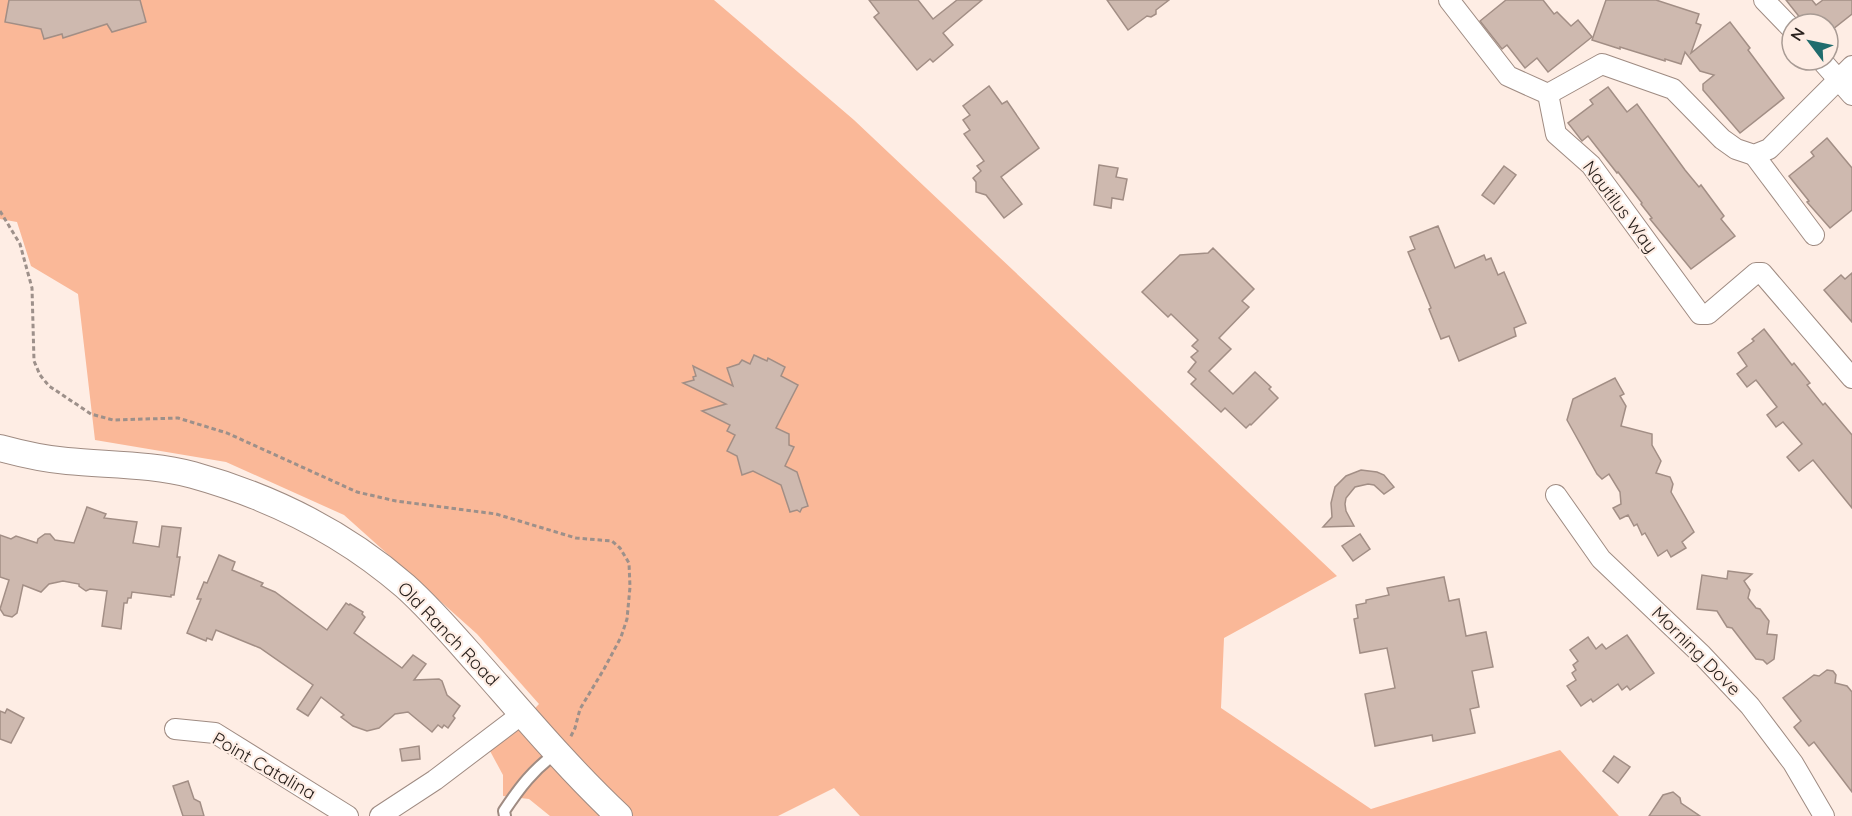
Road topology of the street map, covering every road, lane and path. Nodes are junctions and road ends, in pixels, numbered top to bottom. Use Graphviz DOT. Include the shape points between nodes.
graph roads {
  1 [pos="1449,0"];
  2 [pos="1764,0"];
  3 [pos="1780,17"];
  4 [pos="1846,73"];
  5 [pos="1548,94"];
  6 [pos="1852,95"];
  7 [pos="1754,155"];
  8 [pos="0,211"];
  9 [pos="1814,235"];
  10 [pos="1852,378"];
  11 [pos="0,448"];
  12 [pos="1556,495"];
  13 [pos="522,714"];
  14 [pos="175,729"];
  15 [pos="556,752"];
  16 [pos="348,816"];
  17 [pos="380,816"];
  18 [pos="505,816"];
  19 [pos="619,816"];
  20 [pos="1824,816"];
  1 -- 5 [label="street" via="1508,76"];
  2 -- 3 [label="street"];
  4 -- 6 [label="street"];
  4 -- 7 [label="street" via="1769,149"];
  5 -- 7 [label="street" via="1602,64 1673,89 1722,139"];
  5 -- 10 [label="street, Nautilus Way" via="1556,134 1591,165 1700,314 1708,314 1756,273 1762,273"];
  7 -- 9 [label="street"];
  8 -- 15 [label="path" via="20,244 32,288 33,355 40,375 49,386 91,414 113,420 178,418 227,433 357,492 496,514 576,538 612,541 621,548 629,563 627,619 621,637 580,709 570,739"];
  11 -- 13 [label="street, Old Ranch Road" via="65,461 190,474 250,492 305,517 357,548 405,587"];
  12 -- 20 [label="street, Morning Dove" via="1601,559 1750,706 1793,763"];
  13 -- 15 [label="street, Old Ranch Road"];
  13 -- 17 [label="street"];
  14 -- 16 [label="street, Point Catalina" via="215,733"];
  15 -- 18 [label="lane" via="521,785 504,810"];
  15 -- 19 [label="street, Old Ranch Road"];
}
